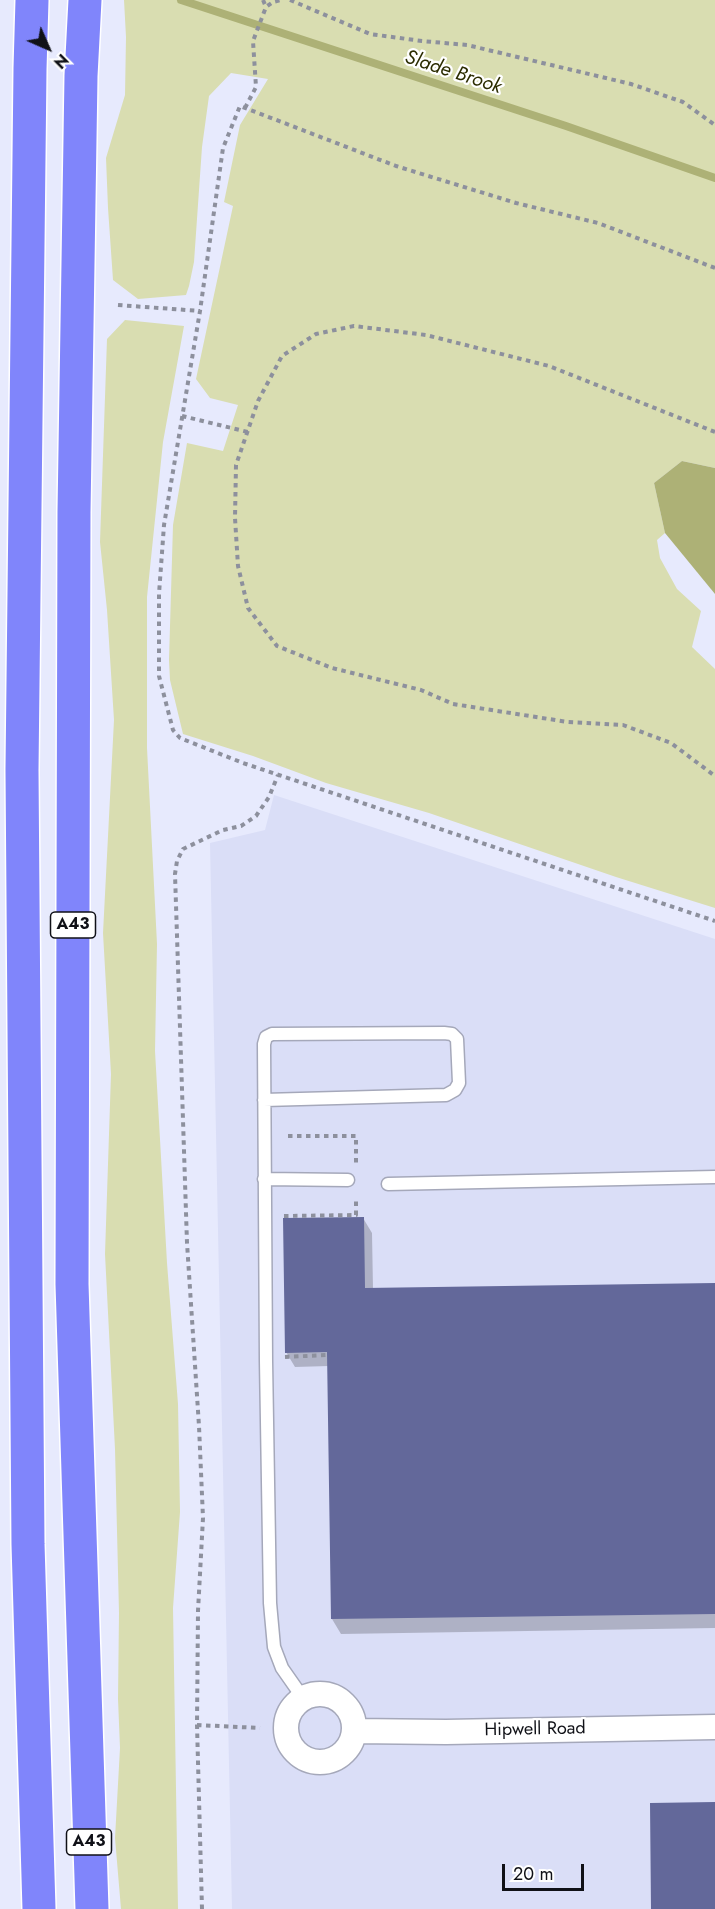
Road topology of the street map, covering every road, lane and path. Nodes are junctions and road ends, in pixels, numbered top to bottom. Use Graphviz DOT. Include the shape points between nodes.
graph roads {
  1 [pos="32,0"];
  2 [pos="85,0"];
  3 [pos="263,0"];
  4 [pos="281,0"];
  5 [pos="290,0"];
  6 [pos="266,7"];
  7 [pos="245,108"];
  8 [pos="715,125"];
  9 [pos="715,268"];
  10 [pos="118,305"];
  11 [pos="200,311"];
  12 [pos="182,416"];
  13 [pos="248,432"];
  14 [pos="715,432"];
  15 [pos="278,775"];
  16 [pos="715,776"];
  17 [pos="715,921"];
  18 [pos="264,1100"];
  19 [pos="288,1137"];
  20 [pos="352,1175"];
  21 [pos="715,1177"];
  22 [pos="264,1179"];
  23 [pos="388,1184"];
  24 [pos="356,1192"];
  25 [pos="281,1216"];
  26 [pos="326,1355"];
  27 [pos="283,1357"];
  28 [pos="303,1698"];
  29 [pos="197,1725"];
  30 [pos="715,1726"];
  31 [pos="260,1728"];
  32 [pos="354,1731"];
  33 [pos="39,1909"];
  34 [pos="92,1909"];
  35 [pos="202,1909"];
  1 -- 33 [label="highway, A43" via="22,782 28,1544"];
  2 -- 34 [label="highway, A43" via="74,512 72,1284"];
  3 -- 6 [label="path"];
  4 -- 6 [label="path"];
  5 -- 8 [label="path" via="370,34 467,45 631,84 683,102"];
  6 -- 7 [label="path" via="253,41 256,87"];
  7 -- 9 [label="path" via="396,166 516,203 598,223"];
  7 -- 11 [label="path" via="240,106 223,148"];
  10 -- 11 [label="path"];
  11 -- 12 [label="path"];
  12 -- 13 [label="path"];
  12 -- 15 [label="path" via="164,525 159,594 159,676 168,712 173,730 180,738"];
  13 -- 14 [label="path" via="258,401 282,356 316,334 354,326 426,335 549,366"];
  13 -- 16 [label="path" via="236,465 238,566 248,608 277,646 332,668 421,690 453,704 568,722 623,725 671,743"];
  15 -- 17 [label="path"];
  15 -- 29 [label="path" via="256,816 183,849 175,874 187,1243 203,1518"];
  18 -- 18 [label="lane" via="264,1044 272,1034 444,1033 458,1039 459,1083 446,1095"];
  18 -- 22 [label="lane"];
  19 -- 20 [label="path" via="356,1136"];
  20 -- 22 [label="lane"];
  21 -- 23 [label="lane"];
  22 -- 28 [label="lane" via="270,1603 274,1647 282,1668"];
  24 -- 25 [label="path" via="356,1215"];
  26 -- 27 [label="path"];
  28 -- 32 [label="street" via="318,1694 341,1701 354,1720"];
  28 -- 32 [label="street" via="289,1713 286,1731 299,1756 322,1763 334,1760 352,1743"];
  29 -- 31 [label="path"];
  29 -- 35 [label="path"];
  30 -- 32 [label="street, Hipwell Road"];
}
